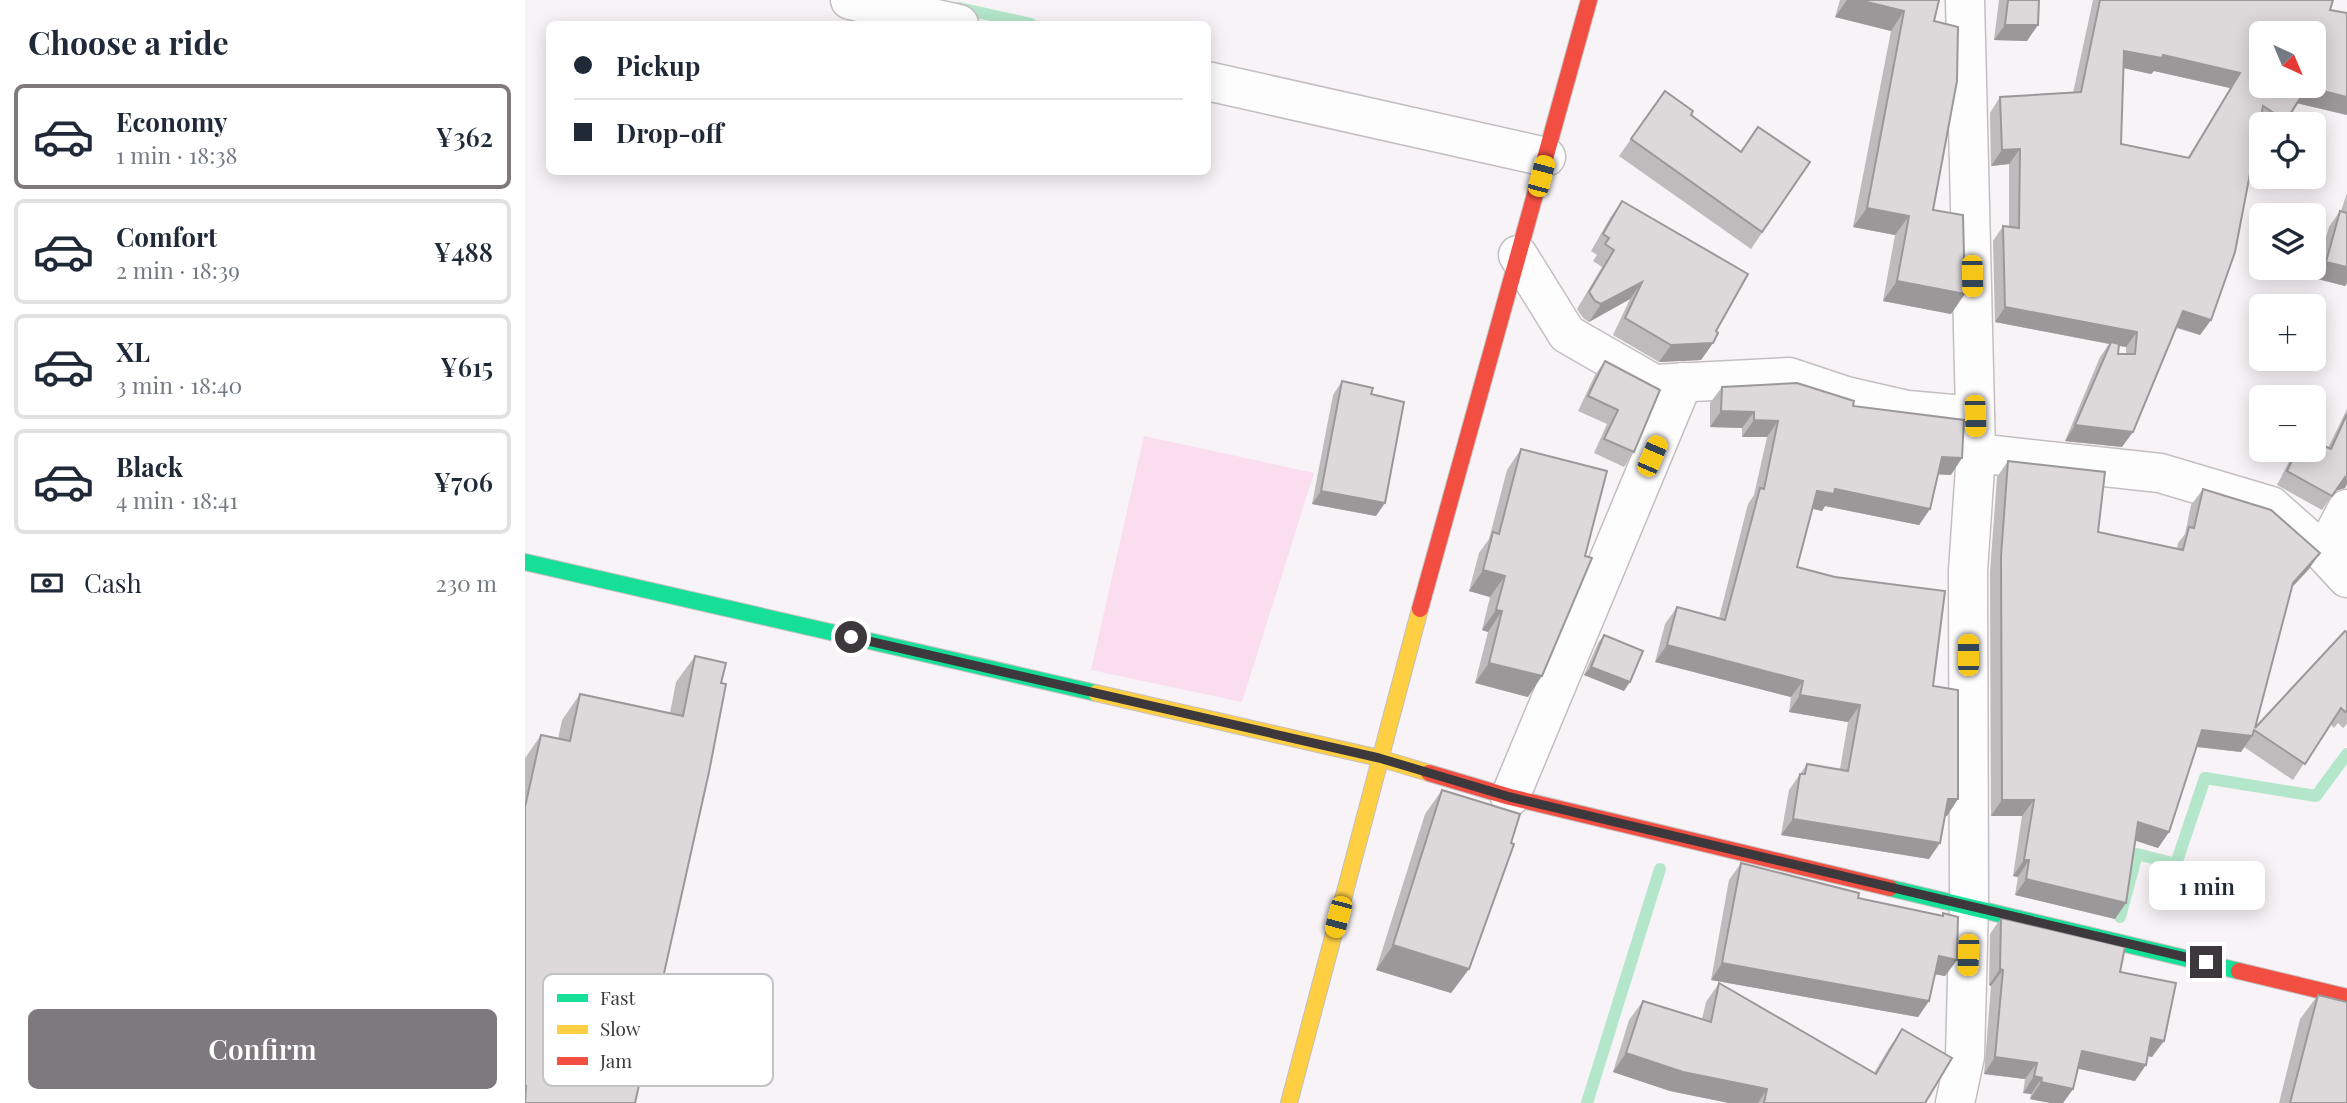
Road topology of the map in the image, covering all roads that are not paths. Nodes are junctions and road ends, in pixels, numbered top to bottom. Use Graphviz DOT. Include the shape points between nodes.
graph roads {
  1 [pos="850,0"];
  2 [pos="1589,0"];
  3 [pos="1965,0"];
  4 [pos="944,21"];
  5 [pos="1211,82"];
  6 [pos="1546,157"];
  7 [pos="1518,256"];
  8 [pos="1683,382"];
  9 [pos="1975,416"];
  10 [pos="1976,453"];
  11 [pos="2347,509"];
  12 [pos="525,562"];
  13 [pos="2335,565"];
  14 [pos="1379,758"];
  15 [pos="1510,797"];
  16 [pos="1969,905"];
  17 [pos="2347,997"];
  18 [pos="1289,1103"];
  19 [pos="1955,1103"];
  1 -- 4 [label="street"];
  2 -- 6 [label="street"];
  3 -- 9 [label="street"];
  5 -- 6 [label="street"];
  6 -- 7 [label="street"];
  7 -- 8 [label="street" via="1567,334 1654,384"];
  7 -- 14 [label="street"];
  8 -- 9 [label="street" via="1789,377 1907,410"];
  8 -- 15 [label="street"];
  9 -- 10 [label="street"];
  10 -- 13 [label="street" via="2160,473 2271,506"];
  10 -- 16 [label="street" via="1968,571"];
  11 -- 13 [label="street"];
  12 -- 14 [label="street"];
  14 -- 15 [label="street"];
  14 -- 18 [label="street"];
  15 -- 16 [label="street"];
  16 -- 17 [label="street"];
  16 -- 19 [label="street" via="1965,1056"];
}
